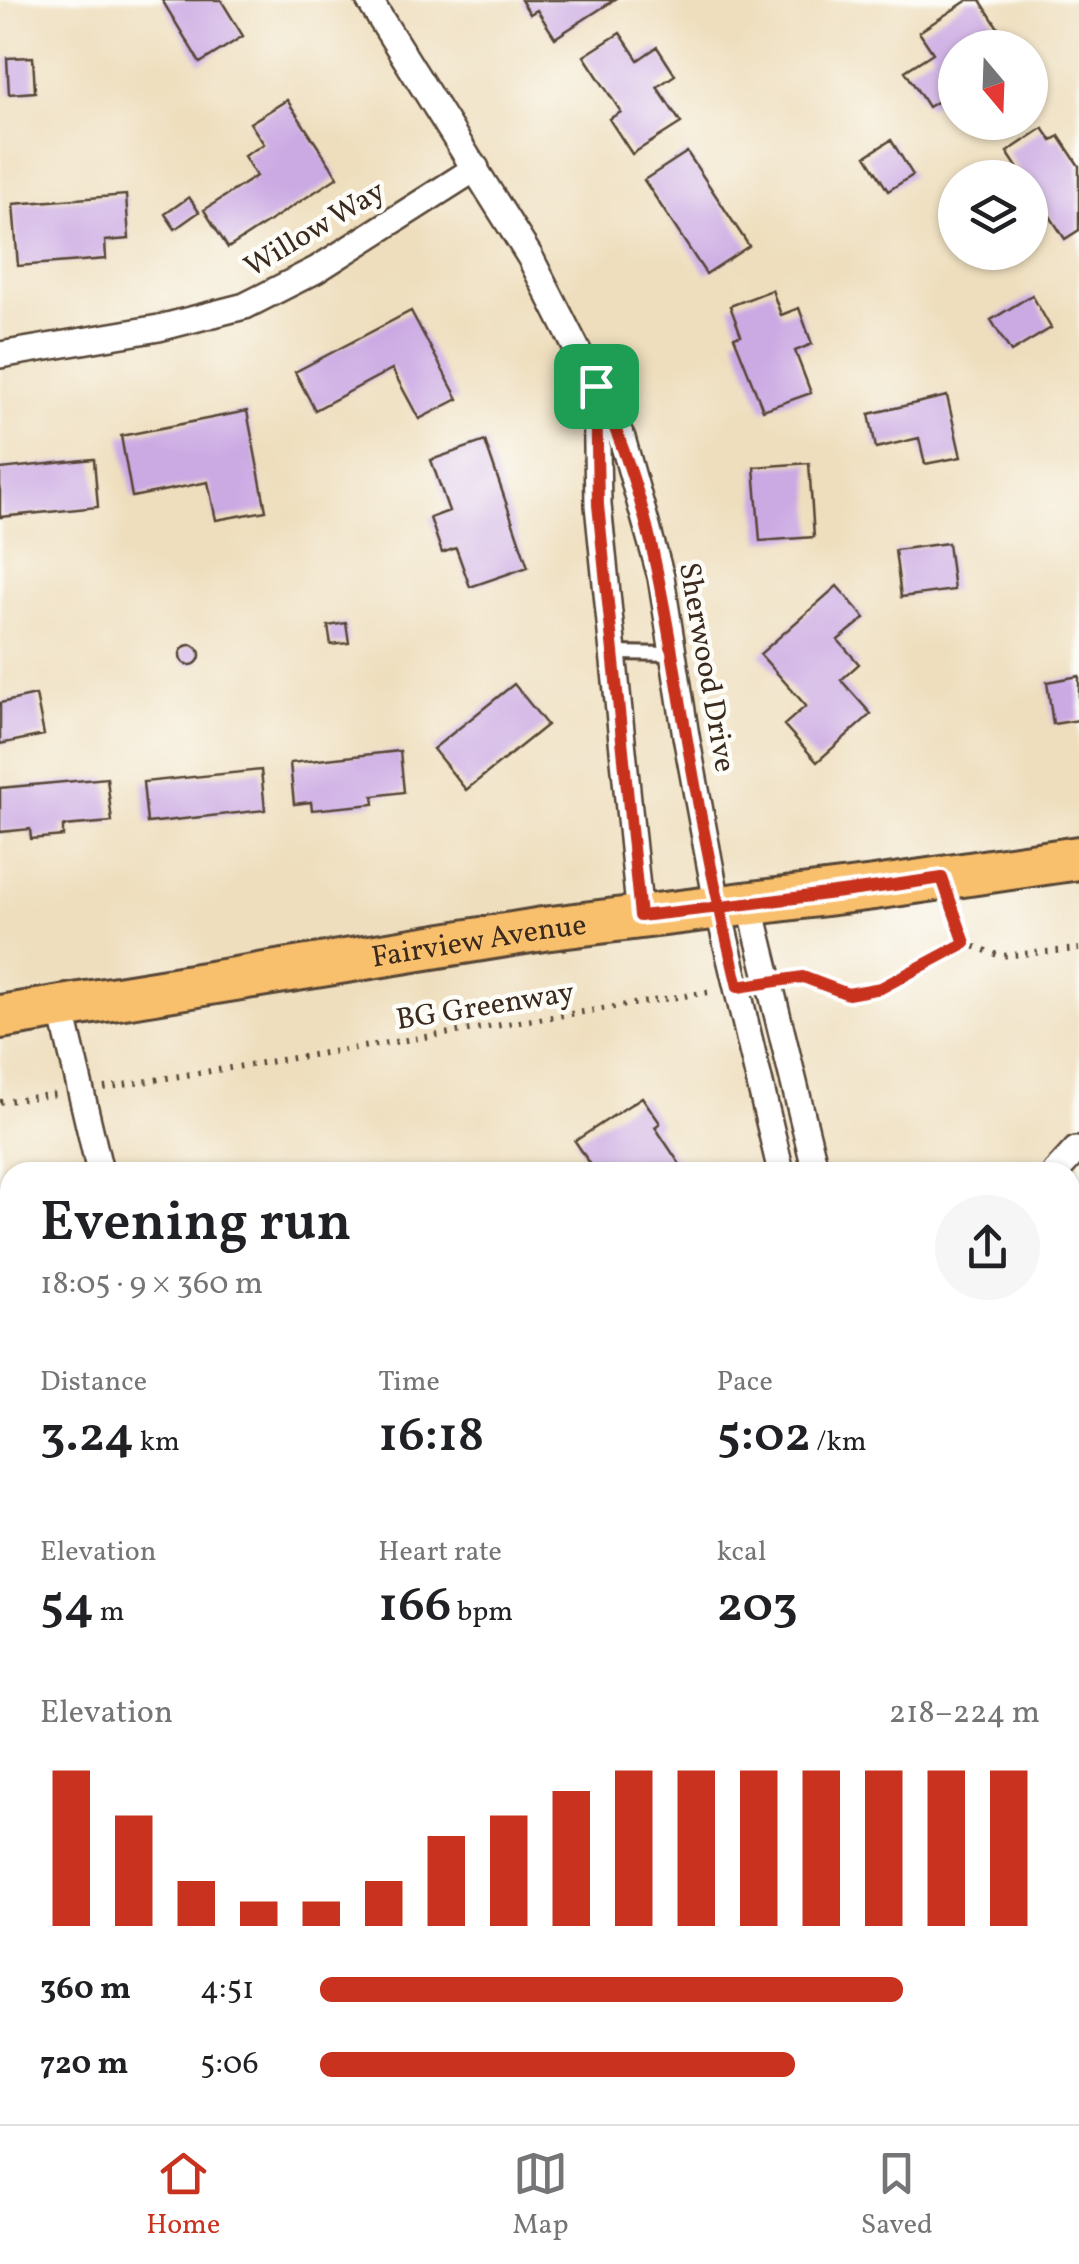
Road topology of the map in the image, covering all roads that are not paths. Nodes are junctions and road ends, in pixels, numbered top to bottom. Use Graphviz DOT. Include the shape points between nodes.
graph roads {
  1 [pos="369,0"];
  2 [pos="476,168"];
  3 [pos="0,356"];
  4 [pos="596,386"];
  5 [pos="615,654"];
  6 [pos="674,654"];
  7 [pos="1079,858"];
  8 [pos="734,906"];
  9 [pos="640,916"];
  10 [pos="61,1007"];
  11 [pos="0,1017"];
  12 [pos="1076,1150"];
  13 [pos="98,1162"];
  14 [pos="779,1162"];
  15 [pos="814,1162"];
  16 [pos="1065,1162"];
  1 -- 2 [label="street, Sherwood Drive"];
  2 -- 3 [label="street, Willow Way" via="316,270 246,306"];
  2 -- 4 [label="street, Sherwood Drive" via="549,290"];
  4 -- 5 [label="street, Sherwood Drive" via="598,505"];
  4 -- 6 [label="street, Sherwood Drive" via="635,480"];
  5 -- 6 [label="lane"];
  5 -- 9 [label="street, Sherwood Drive"];
  6 -- 8 [label="street, Sherwood Drive" via="686,736"];
  7 -- 8 [label="main road, Fairview Avenue"];
  8 -- 9 [label="main road, Fairview Avenue"];
  8 -- 14 [label="street" via="738,987"];
  8 -- 15 [label="street" via="769,983"];
  9 -- 10 [label="main road, Fairview Avenue"];
  10 -- 11 [label="main road, Fairview Avenue"];
  10 -- 13 [label="street"];
  12 -- 16 [label="street"];
}
